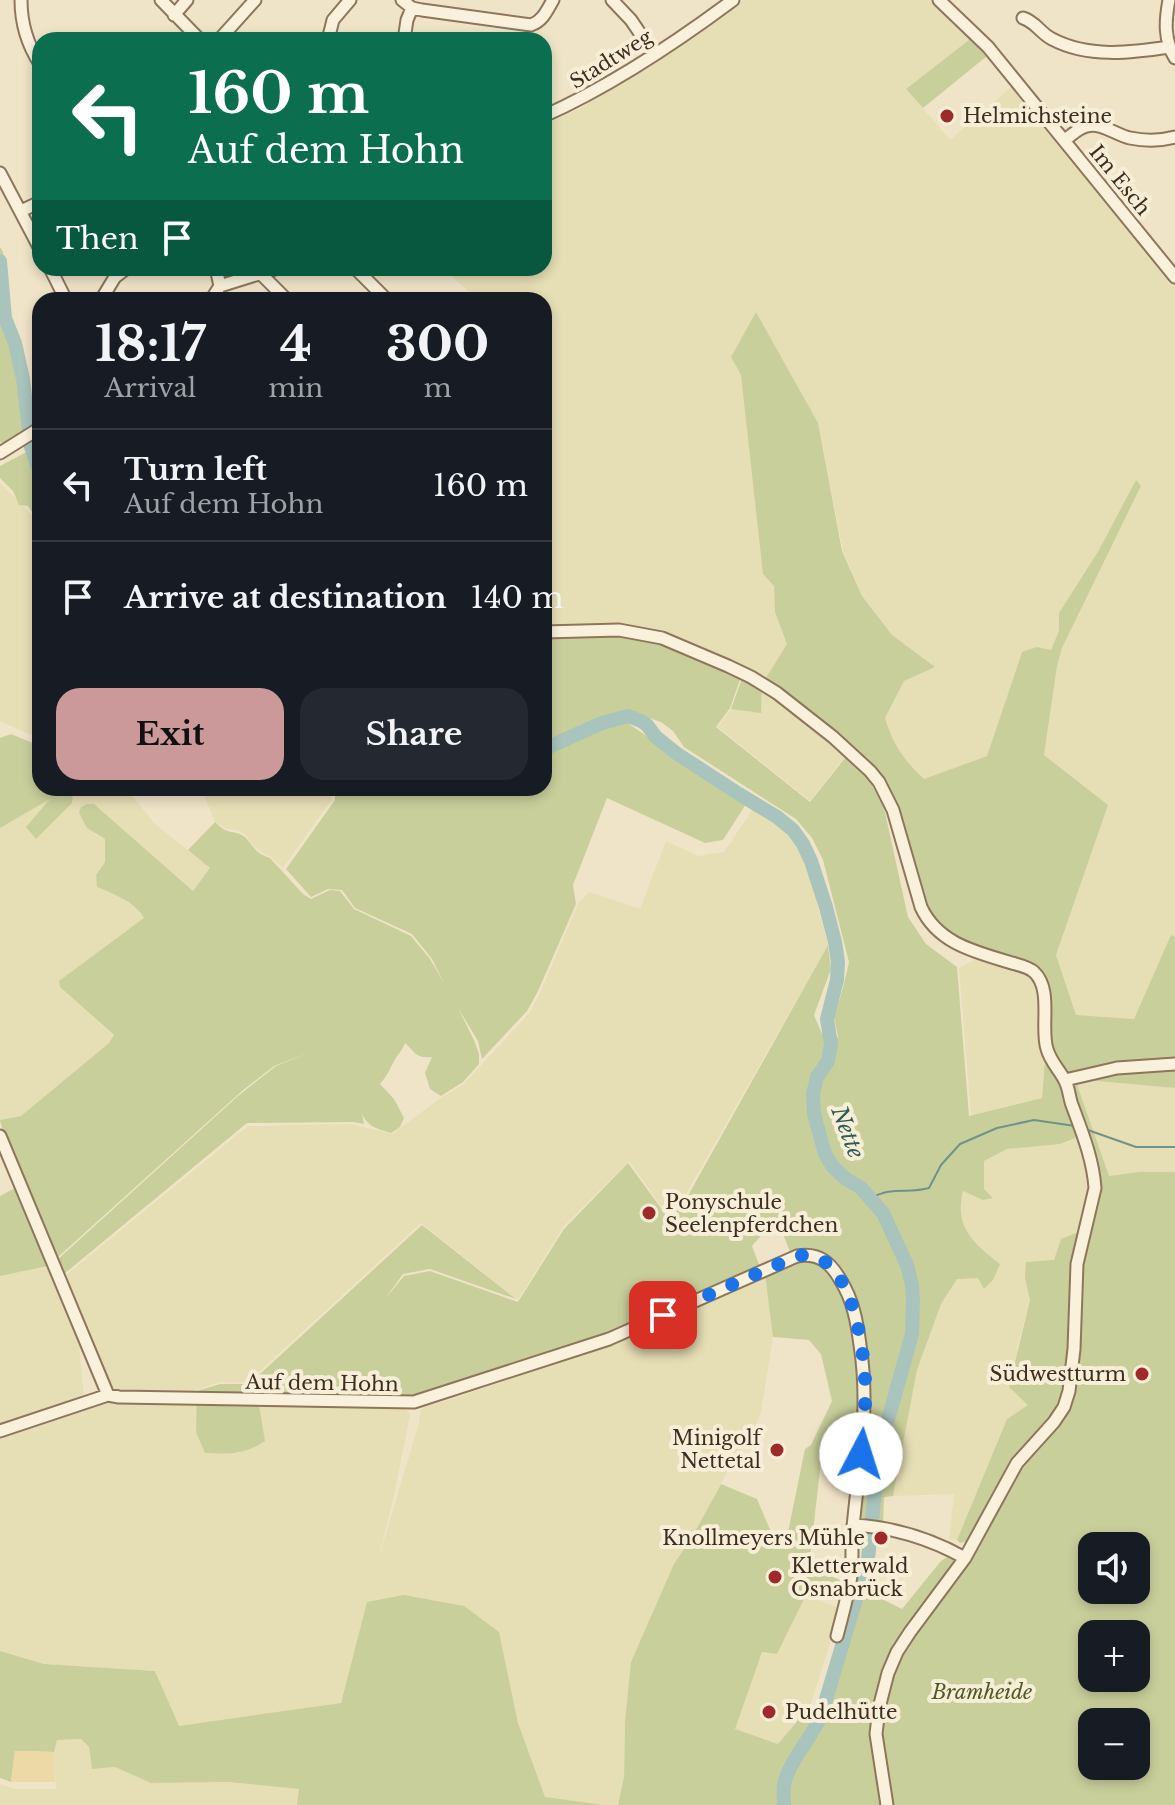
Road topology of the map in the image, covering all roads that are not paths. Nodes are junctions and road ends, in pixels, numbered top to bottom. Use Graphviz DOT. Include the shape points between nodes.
graph roads {
  1 [pos="21,0"];
  2 [pos="161,0"];
  3 [pos="187,0"];
  4 [pos="255,0"];
  5 [pos="350,0"];
  6 [pos="553,0"];
  7 [pos="612,0"];
  8 [pos="733,0"];
  9 [pos="939,0"];
  10 [pos="1169,0"];
  11 [pos="407,4"];
  12 [pos="174,15"];
  13 [pos="1023,18"];
  14 [pos="192,32"];
  15 [pos="226,32"];
  16 [pos="330,32"];
  17 [pos="405,32"];
  18 [pos="32,50"];
  19 [pos="1172,53"];
  20 [pos="654,54"];
  21 [pos="552,112"];
  22 [pos="1175,137"];
  23 [pos="1065,140"];
  24 [pos="0,173"];
  25 [pos="32,206"];
  26 [pos="21,211"];
  27 [pos="32,233"];
  28 [pos="218,276"];
  29 [pos="254,276"];
  30 [pos="263,276"];
  31 [pos="363,276"];
  32 [pos="1175,277"];
  33 [pos="220,286"];
  34 [pos="216,292"];
  35 [pos="279,292"];
  36 [pos="379,292"];
  37 [pos="32,433"];
  38 [pos="0,453"];
  39 [pos="552,632"];
  40 [pos="1175,1064"];
  41 [pos="1065,1080"];
  42 [pos="0,1136"];
  43 [pos="108,1395"];
  44 [pos="0,1431"];
  45 [pos="865,1526"];
  46 [pos="965,1558"];
  47 [pos="837,1636"];
  48 [pos="887,1805"];
  1 -- 18 [label="street"];
  2 -- 12 [label="street"];
  3 -- 12 [label="street"];
  4 -- 15 [label="street"];
  5 -- 16 [label="street"];
  6 -- 11 [label="street" via="531,25"];
  7 -- 20 [label="street"];
  8 -- 20 [label="street, Stadtweg"];
  9 -- 23 [label="street, Im Esch" via="988,47"];
  10 -- 19 [label="street" via="1165,24"];
  11 -- 17 [label="street"];
  12 -- 14 [label="street"];
  13 -- 19 [label="street" via="1048,37 1086,51"];
  20 -- 21 [label="street, Stadtweg"];
  22 -- 23 [label="street" via="1149,141 1090,125"];
  23 -- 32 [label="street, Im Esch"];
  24 -- 26 [label="street"];
  25 -- 26 [label="street"];
  26 -- 27 [label="street"];
  28 -- 33 [label="street"];
  29 -- 33 [label="street"];
  30 -- 35 [label="street"];
  31 -- 36 [label="street"];
  33 -- 34 [label="street"];
  37 -- 38 [label="street"];
  39 -- 41 [label="street" via="619,630 676,643 762,683 833,737 888,796 927,919 945,938 1033,970 1039,978 1046,1046"];
  40 -- 41 [label="street" via="1117,1068"];
  41 -- 46 [label="street" via="1092,1161 1095,1188 1077,1264 1069,1391 1054,1422 1017,1463"];
  42 -- 43 [label="street"];
  43 -- 44 [label="street, Auf dem Hohn"];
  43 -- 45 [label="street, Auf dem Hohn" via="414,1402 609,1339 797,1256 818,1256 833,1268 856,1314 865,1375"];
  45 -- 46 [label="street" via="911,1536"];
  45 -- 47 [label="street"];
  46 -- 48 [label="street" via="897,1652 882,1690 876,1734"];
}
